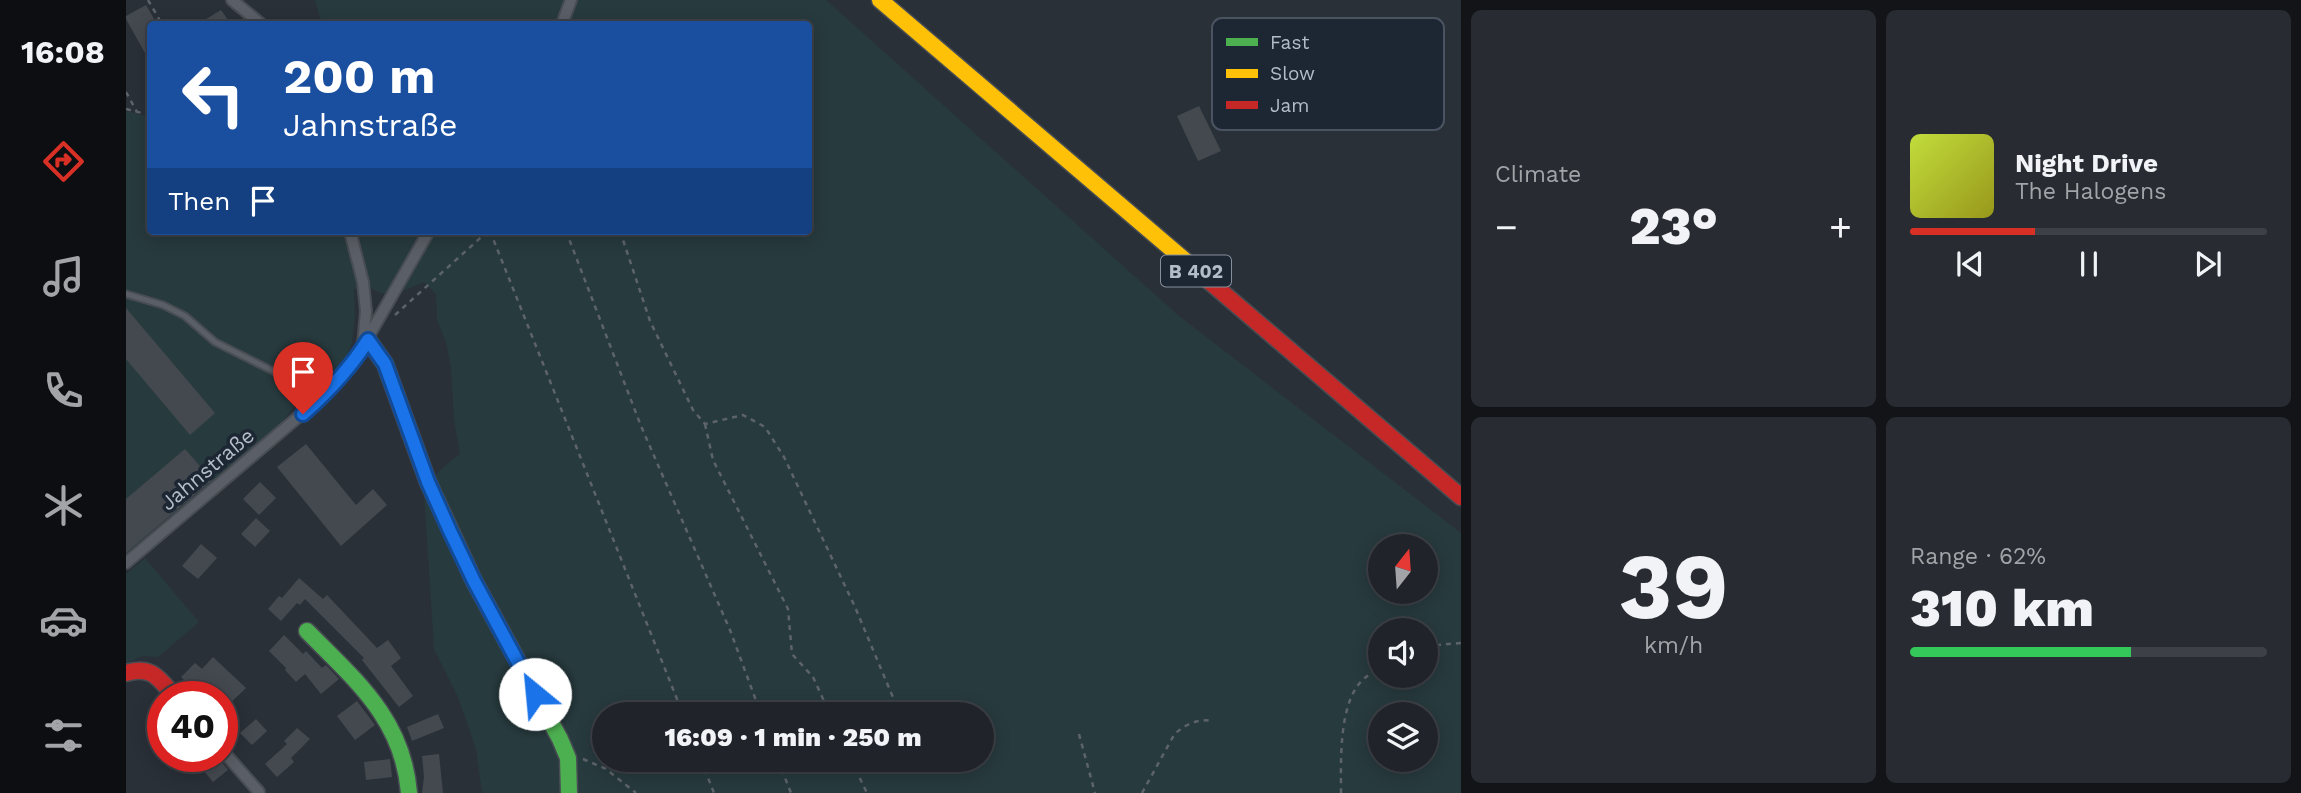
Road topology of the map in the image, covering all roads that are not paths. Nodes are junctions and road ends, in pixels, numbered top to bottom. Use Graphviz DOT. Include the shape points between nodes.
graph roads {
  1 [pos="232,0"];
  2 [pos="571,0"];
  3 [pos="880,0"];
  4 [pos="257,21"];
  5 [pos="563,21"];
  6 [pos="351,235"];
  7 [pos="427,235"];
  8 [pos="126,295"];
  9 [pos="365,344"];
  10 [pos="323,396"];
  11 [pos="1461,497"];
  12 [pos="126,564"];
  13 [pos="307,631"];
  14 [pos="126,673"];
  15 [pos="160,681"];
  16 [pos="238,768"];
  17 [pos="259,792"];
  18 [pos="409,793"];
  19 [pos="569,793"];
  1 -- 4 [label="street"];
  2 -- 5 [label="street"];
  3 -- 11 [label="main road, B 402"];
  6 -- 9 [label="street" via="363,282"];
  7 -- 9 [label="street, Jahnstraße"];
  8 -- 10 [label="lane" via="186,316 215,342"];
  9 -- 10 [label="street, Jahnstraße" via="351,367"];
  9 -- 19 [label="main road" via="385,364 428,482 474,581 565,751"];
  10 -- 12 [label="street, Jahnstraße"];
  13 -- 18 [label="main road" via="374,703 395,736"];
  14 -- 15 [label="main road" via="136,669"];
  16 -- 17 [label="street"];
}
